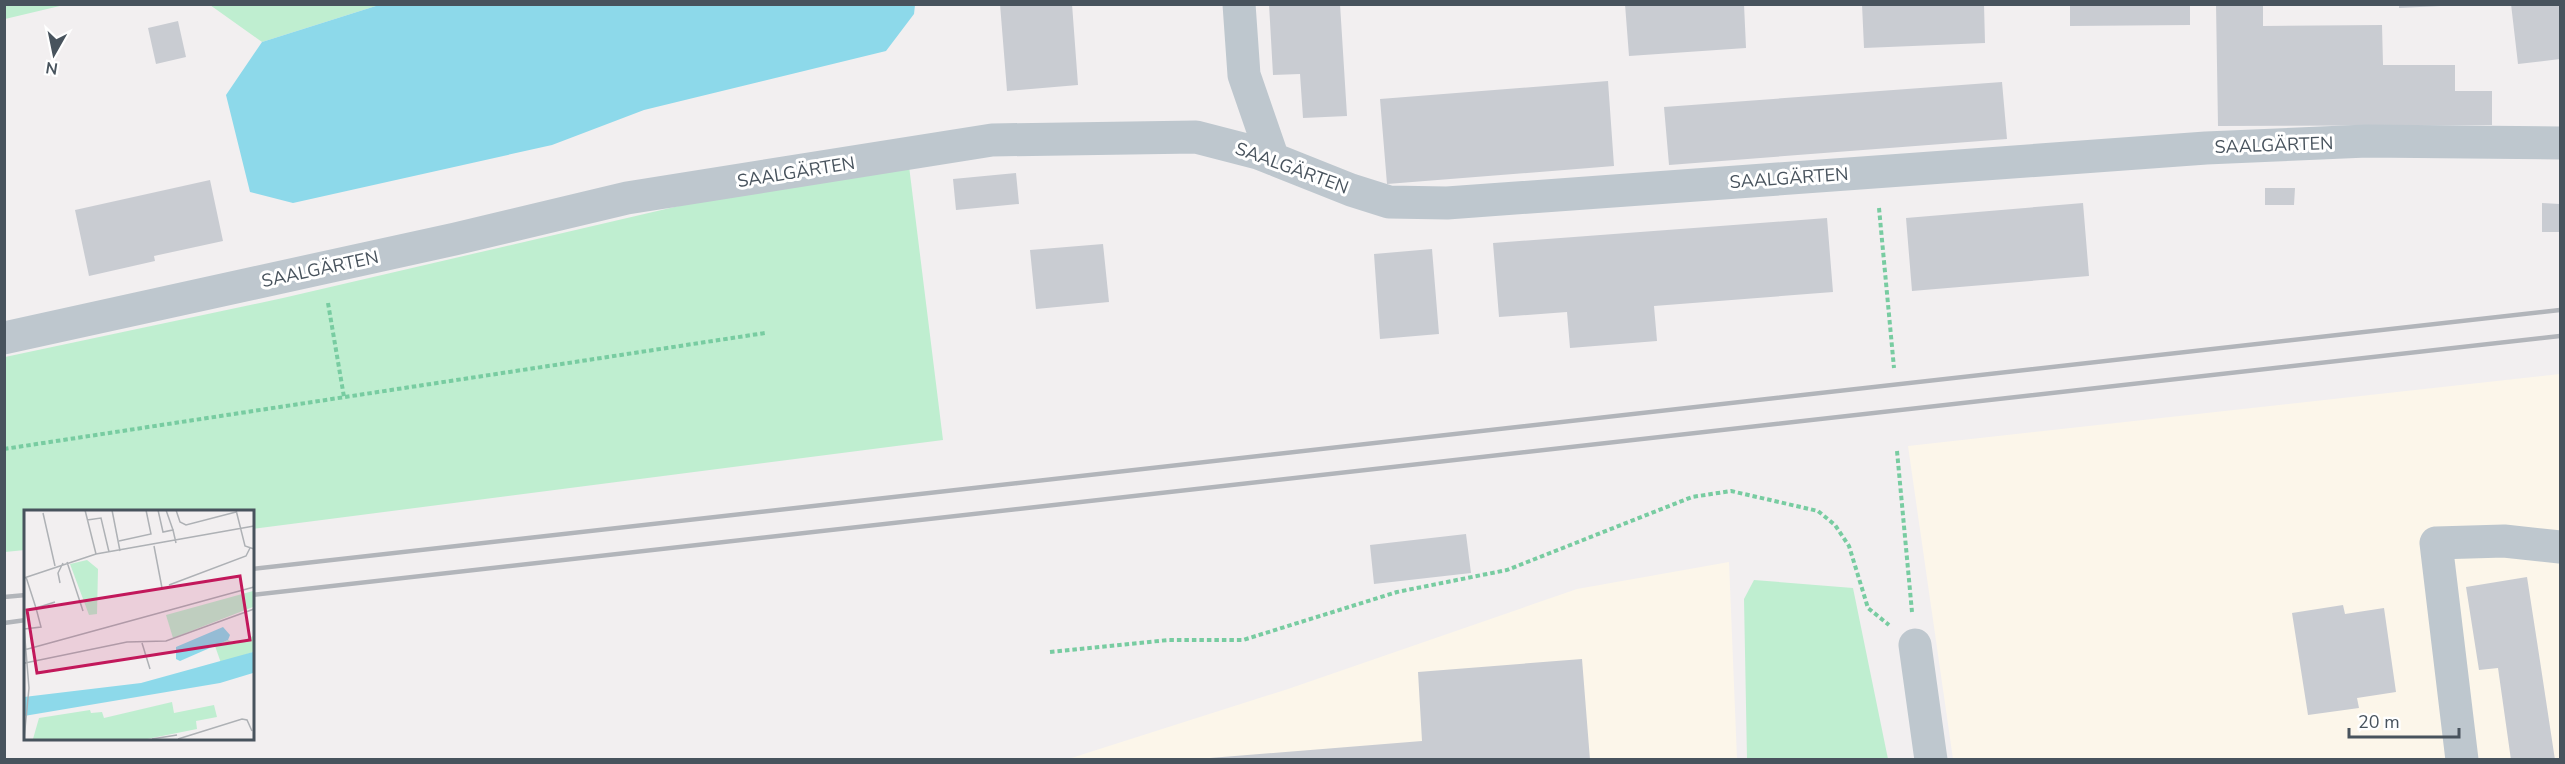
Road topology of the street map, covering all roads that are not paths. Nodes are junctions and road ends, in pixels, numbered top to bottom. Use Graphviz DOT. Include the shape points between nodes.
graph roads {
  1 [pos="1239,4"];
  2 [pos="2560,143"];
  3 [pos="1273,159"];
  4 [pos="4,338"];
  5 [pos="2560,548"];
  6 [pos="1915,645"];
  7 [pos="1931,759"];
  8 [pos="2462,759"];
  1 -- 3 [label="street" via="1244,75"];
  2 -- 3 [label="street, SAALGÄRTEN" via="2367,141 2206,148 1447,203 1389,202"];
  3 -- 4 [label="street, SAALGÄRTEN" via="1196,137 992,141 627,198"];
  5 -- 8 [label="street" via="2504,541 2436,543"];
  6 -- 7 [label="street"];
}
